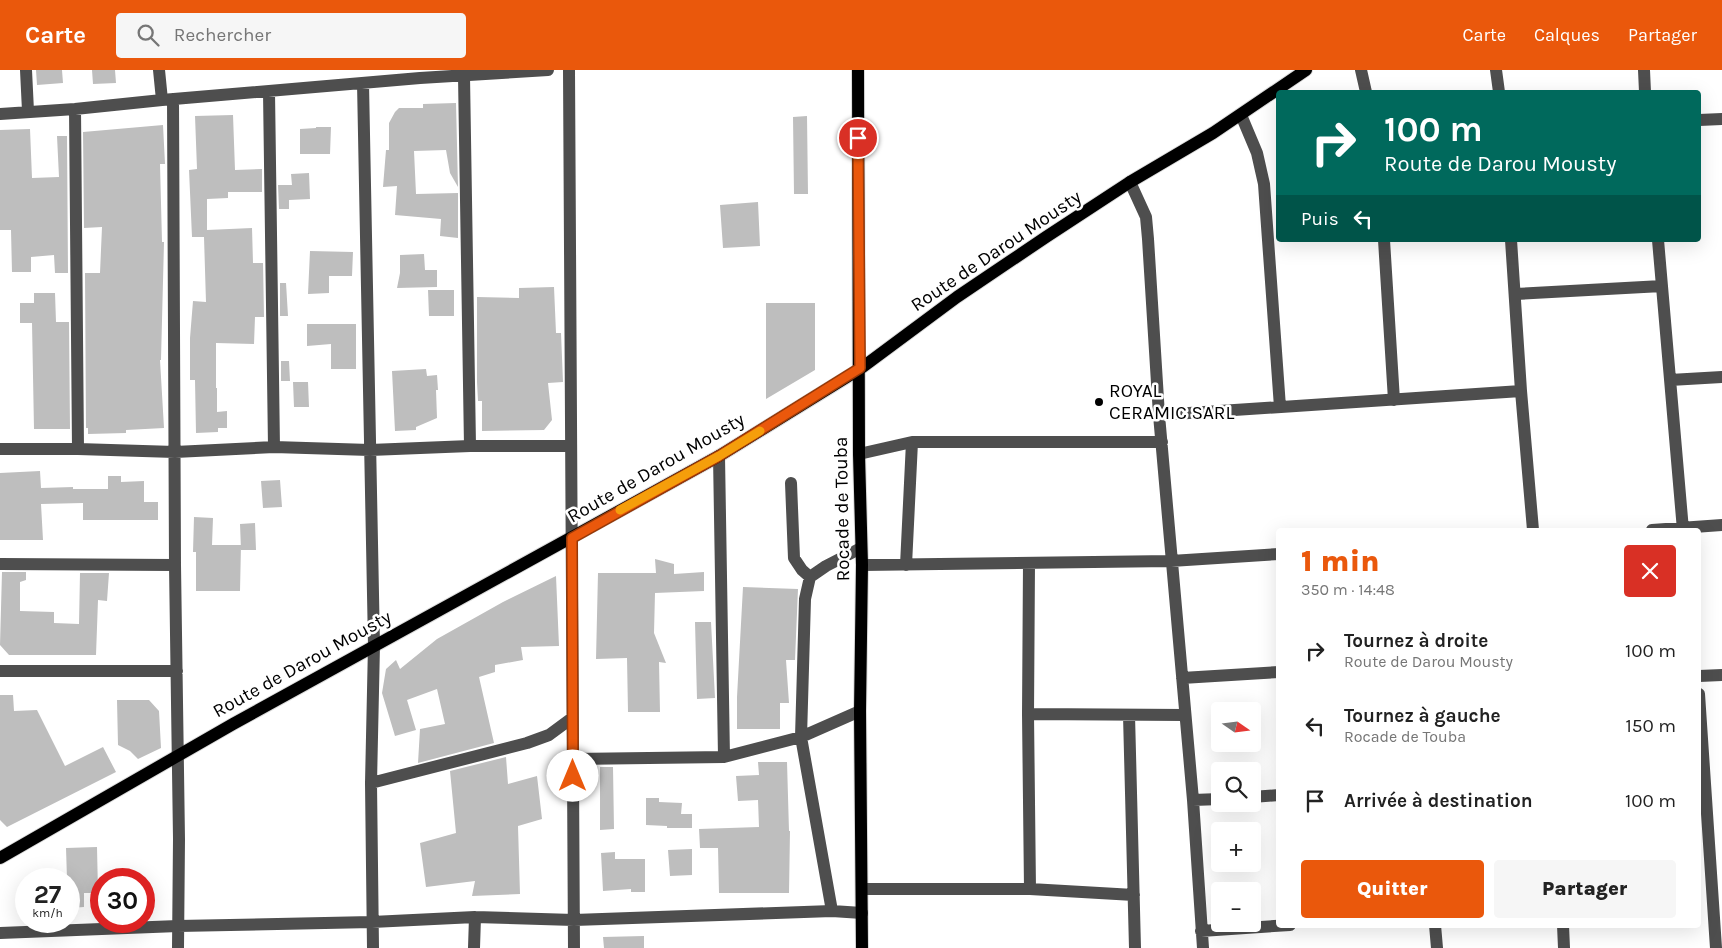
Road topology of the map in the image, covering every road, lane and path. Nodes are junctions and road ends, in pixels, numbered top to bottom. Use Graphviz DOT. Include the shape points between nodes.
graph roads {
  1 [pos="26,70"];
  2 [pos="159,70"];
  3 [pos="548,70"];
  4 [pos="569,70"];
  5 [pos="858,70"];
  6 [pos="1306,70"];
  7 [pos="1361,70"];
  8 [pos="1496,70"];
  9 [pos="1644,70"];
  10 [pos="534,71"];
  11 [pos="420,74"];
  12 [pos="464,76"];
  13 [pos="363,83"];
  14 [pos="1276,90"];
  15 [pos="1276,90"];
  16 [pos="1366,90"];
  17 [pos="1498,90"];
  18 [pos="1645,90"];
  19 [pos="269,92"];
  20 [pos="168,100"];
  21 [pos="75,109"];
  22 [pos="28,111"];
  23 [pos="0,114"];
  24 [pos="1241,114"];
  25 [pos="1722,119"];
  26 [pos="1701,120"];
  27 [pos="1130,182"];
  28 [pos="1384,242"];
  29 [pos="1511,242"];
  30 [pos="1658,242"];
  31 [pos="1662,286"];
  32 [pos="1515,294"];
  33 [pos="860,368"];
  34 [pos="1722,377"];
  35 [pos="1670,380"];
  36 [pos="1521,391"];
  37 [pos="1394,400"];
  38 [pos="1280,407"];
  39 [pos="1159,415"];
  40 [pos="912,442"];
  41 [pos="1162,442"];
  42 [pos="470,446"];
  43 [pos="571,446"];
  44 [pos="274,448"];
  45 [pos="0,449"];
  46 [pos="78,449"];
  47 [pos="370,450"];
  48 [pos="175,452"];
  49 [pos="859,454"];
  50 [pos="719,456"];
  51 [pos="791,483"];
  52 [pos="1722,525"];
  53 [pos="1533,528"];
  54 [pos="1683,528"];
  55 [pos="1693,528"];
  56 [pos="572,538"];
  57 [pos="861,548"];
  58 [pos="1276,554"];
  59 [pos="1171,561"];
  60 [pos="1029,563"];
  61 [pos="0,564"];
  62 [pos="175,565"];
  63 [pos="862,565"];
  64 [pos="906,565"];
  65 [pos="810,577"];
  66 [pos="374,645"];
  67 [pos="0,671"];
  68 [pos="177,671"];
  69 [pos="1276,672"];
  70 [pos="1722,675"];
  71 [pos="1701,676"];
  72 [pos="1182,678"];
  73 [pos="860,711"];
  74 [pos="1028,714"];
  75 [pos="1185,715"];
  76 [pos="1129,716"];
  77 [pos="572,718"];
  78 [pos="801,737"];
  79 [pos="1701,752"];
  80 [pos="178,756"];
  81 [pos="724,757"];
  82 [pos="573,759"];
  83 [pos="371,783"];
  84 [pos="1276,795"];
  85 [pos="1261,796"];
  86 [pos="1211,799"];
  87 [pos="1193,800"];
  88 [pos="1703,811"];
  89 [pos="0,858"];
  90 [pos="862,889"];
  91 [pos="1030,889"];
  92 [pos="1134,895"];
  93 [pos="832,912"];
  94 [pos="862,914"];
  95 [pos="475,917"];
  96 [pos="574,920"];
  97 [pos="372,922"];
  98 [pos="178,926"];
  99 [pos="1276,926"];
  100 [pos="1436,928"];
  101 [pos="1563,928"];
  102 [pos="1201,931"];
  103 [pos="0,933"];
  104 [pos="178,948"];
  105 [pos="373,948"];
  106 [pos="474,948"];
  107 [pos="574,948"];
  108 [pos="862,948"];
  109 [pos="1135,948"];
  110 [pos="1203,948"];
  111 [pos="1437,948"];
  112 [pos="1564,948"];
  113 [pos="1716,948"];
  1 -- 22 [label="street"];
  2 -- 20 [label="street"];
  3 -- 10 [label="street"];
  4 -- 43 [label="street"];
  5 -- 33 [label="main road, Rocade de Touba"];
  6 -- 14 [label="main road, Route de Darou Mousty"];
  7 -- 16 [label="street"];
  8 -- 17 [label="street"];
  9 -- 18 [label="street"];
  10 -- 12 [label="street"];
  11 -- 12 [label="street"];
  11 -- 13 [label="street"];
  12 -- 42 [label="street"];
  13 -- 19 [label="street"];
  13 -- 47 [label="street"];
  15 -- 24 [label="main road, Route de Darou Mousty"];
  19 -- 20 [label="street"];
  19 -- 44 [label="street"];
  20 -- 21 [label="street"];
  20 -- 48 [label="street"];
  21 -- 22 [label="street"];
  21 -- 46 [label="street"];
  22 -- 23 [label="street"];
  24 -- 27 [label="main road, Route de Darou Mousty"];
  24 -- 38 [label="street" via="1257,153 1264,184"];
  25 -- 26 [label="street"];
  27 -- 33 [label="main road, Route de Darou Mousty" via="965,292"];
  27 -- 39 [label="street" via="1146,218 1148,232"];
  28 -- 37 [label="street"];
  29 -- 32 [label="street"];
  30 -- 31 [label="street"];
  31 -- 32 [label="street"];
  31 -- 35 [label="street"];
  32 -- 36 [label="street"];
  33 -- 49 [label="main road, Rocade de Touba"];
  33 -- 50 [label="main road, Route de Darou Mousty"];
  34 -- 35 [label="street"];
  35 -- 54 [label="street"];
  36 -- 37 [label="street"];
  36 -- 53 [label="street"];
  37 -- 38 [label="street"];
  38 -- 39 [label="street"];
  39 -- 41 [label="street"];
  40 -- 41 [label="street"];
  40 -- 49 [label="street"];
  40 -- 64 [label="street"];
  41 -- 59 [label="street"];
  42 -- 43 [label="street"];
  42 -- 47 [label="street"];
  43 -- 56 [label="street"];
  44 -- 47 [label="street"];
  44 -- 48 [label="street"];
  45 -- 46 [label="street"];
  46 -- 48 [label="street"];
  47 -- 66 [label="street"];
  48 -- 62 [label="street"];
  49 -- 57 [label="main road, Rocade de Touba"];
  50 -- 56 [label="main road, Route de Darou Mousty"];
  50 -- 81 [label="street"];
  51 -- 65 [label="street" via="794,558"];
  52 -- 55 [label="street"];
  56 -- 66 [label="main road, Route de Darou Mousty"];
  56 -- 77 [label="street"];
  57 -- 63 [label="main road, Rocade de Touba"];
  57 -- 65 [label="street"];
  58 -- 59 [label="street"];
  59 -- 60 [label="street"];
  59 -- 72 [label="street"];
  60 -- 64 [label="street"];
  60 -- 74 [label="street"];
  61 -- 62 [label="street"];
  62 -- 68 [label="street"];
  63 -- 64 [label="street"];
  63 -- 73 [label="main road, Rocade de Touba"];
  65 -- 78 [label="street" via="805,599"];
  66 -- 80 [label="main road, Route de Darou Mousty"];
  66 -- 83 [label="street"];
  67 -- 68 [label="street"];
  68 -- 80 [label="street"];
  69 -- 72 [label="street"];
  70 -- 71 [label="street"];
  72 -- 75 [label="street"];
  73 -- 78 [label="street"];
  73 -- 90 [label="main road, Rocade de Touba"];
  74 -- 76 [label="street"];
  74 -- 91 [label="street"];
  75 -- 76 [label="street"];
  75 -- 87 [label="street"];
  76 -- 92 [label="street"];
  77 -- 82 [label="street"];
  77 -- 83 [label="street" via="549,735 527,743"];
  78 -- 81 [label="street"];
  78 -- 93 [label="street"];
  79 -- 88 [label="street"];
  80 -- 89 [label="main road, Route de Darou Mousty"];
  80 -- 98 [label="street"];
  81 -- 82 [label="street"];
  82 -- 96 [label="street"];
  83 -- 97 [label="street"];
  84 -- 85 [label="street"];
  86 -- 87 [label="street"];
  87 -- 102 [label="street"];
  88 -- 113 [label="street"];
  90 -- 91 [label="street"];
  90 -- 94 [label="main road, Rocade de Touba"];
  91 -- 92 [label="street"];
  92 -- 109 [label="street"];
  93 -- 94 [label="street"];
  93 -- 96 [label="street"];
  94 -- 108 [label="main road, Rocade de Touba"];
  95 -- 96 [label="street"];
  95 -- 97 [label="street"];
  95 -- 106 [label="street"];
  96 -- 107 [label="street"];
  97 -- 98 [label="street"];
  97 -- 105 [label="street"];
  98 -- 103 [label="street"];
  98 -- 104 [label="street"];
  99 -- 102 [label="street"];
  100 -- 111 [label="street"];
  101 -- 112 [label="street"];
  102 -- 110 [label="street"];
}
